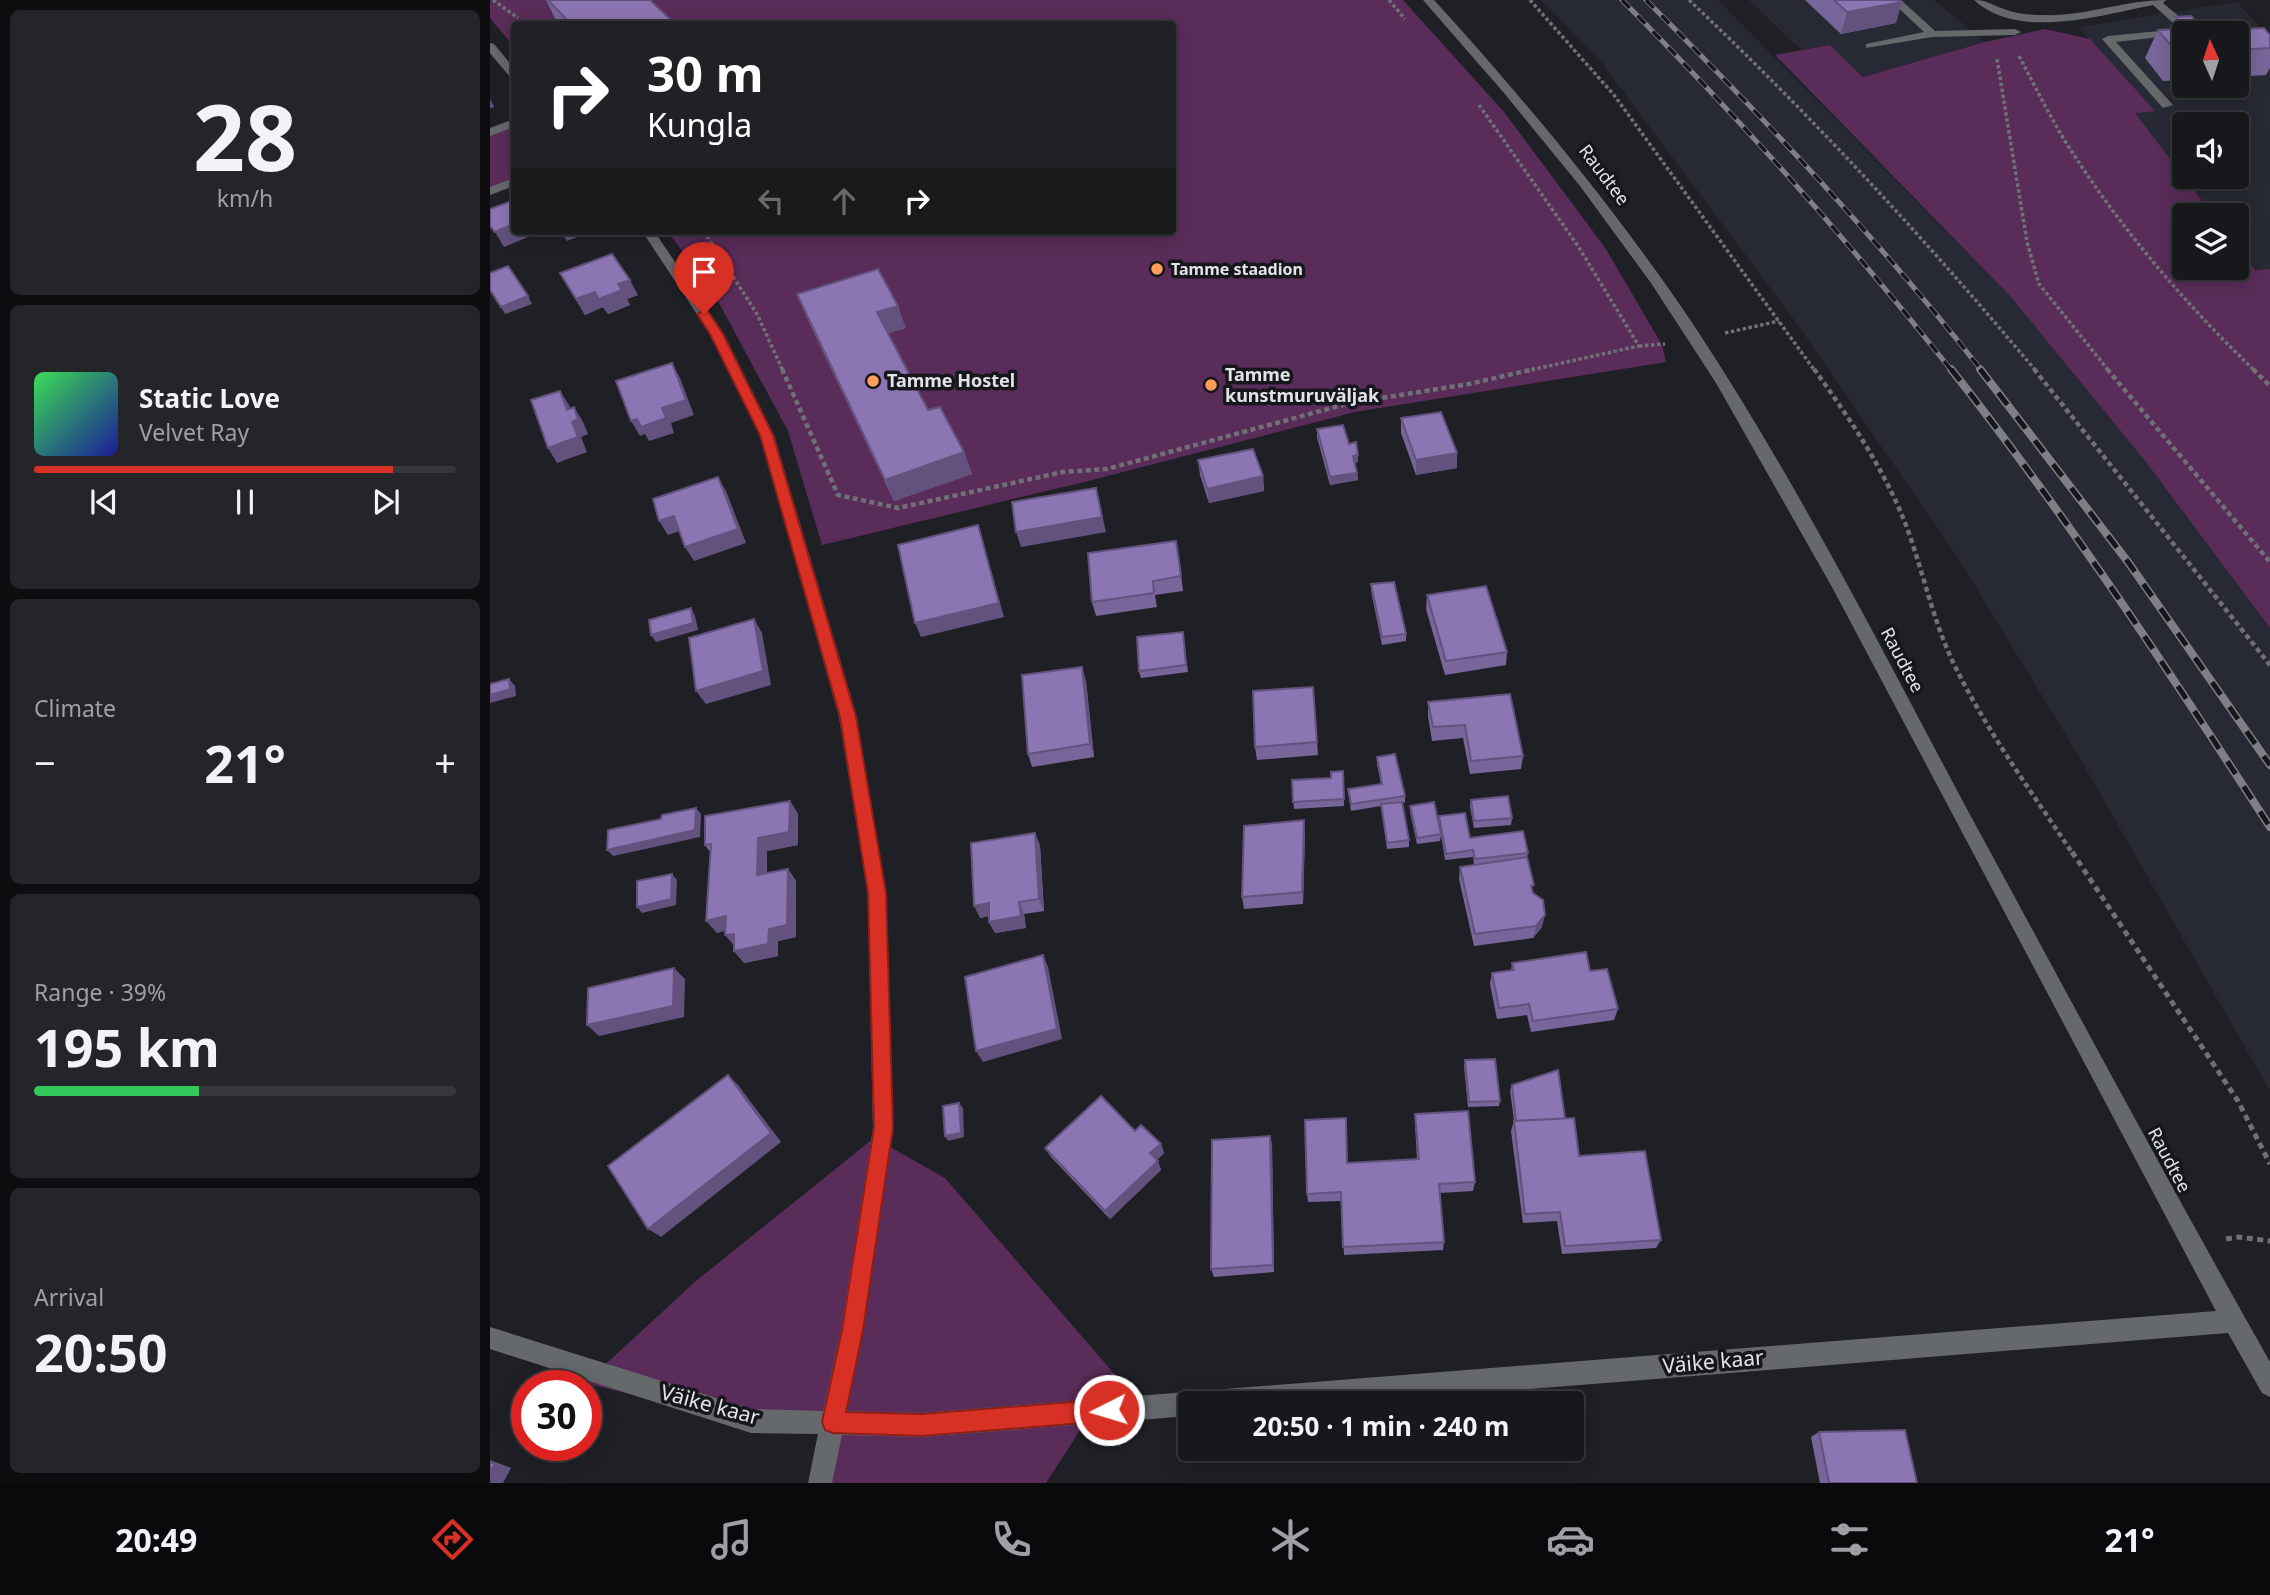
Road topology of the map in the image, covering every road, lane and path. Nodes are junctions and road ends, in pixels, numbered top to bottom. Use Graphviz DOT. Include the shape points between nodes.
graph roads {
  1 [pos="493,0"];
  2 [pos="1389,0"];
  3 [pos="1428,0"];
  4 [pos="1530,0"];
  5 [pos="1689,0"];
  6 [pos="1895,0"];
  7 [pos="1979,0"];
  8 [pos="2158,1"];
  9 [pos="518,18"];
  10 [pos="1406,20"];
  11 [pos="2015,32"];
  12 [pos="1989,33"];
  13 [pos="1932,34"];
  14 [pos="490,46"];
  15 [pos="1870,47"];
  16 [pos="511,71"];
  17 [pos="1474,99"];
  18 [pos="2167,105"];
  19 [pos="511,124"];
  20 [pos="490,132"];
  21 [pos="511,183"];
  22 [pos="490,191"];
  23 [pos="651,235"];
  24 [pos="707,235"];
  25 [pos="1661,345"];
  26 [pos="1639,346"];
  27 [pos="2270,386"];
  28 [pos="2270,562"];
  29 [pos="2270,664"];
  30 [pos="2270,1164"];
  31 [pos="2234,1321"];
  32 [pos="490,1338"];
  33 [pos="2270,1385"];
  34 [pos="1354,1391"];
  35 [pos="1178,1405"];
  36 [pos="833,1422"];
  37 [pos="820,1483"];
  1 -- 9 [label="path"];
  2 -- 10 [label="path"];
  3 -- 31 [label="street, Raudtee" via="1500,78 1581,179 1723,382 1856,617"];
  4 -- 30 [label="path" via="1629,113 1853,426 1894,496 1933,615 1964,685 2238,1101"];
  5 -- 29 [label="path" via="1796,102 1959,280 2084,428"];
  6 -- 13 [label="street"];
  7 -- 8 [label="street" via="2002,13 2040,20"];
  8 -- 18 [label="street" via="2190,31 2108,39"];
  11 -- 12 [label="street"];
  11 -- 27 [label="path" via="2024,66 2064,139 2111,210 2190,306"];
  12 -- 13 [label="street"];
  12 -- 28 [label="path" via="1994,38 2027,242 2039,284"];
  13 -- 15 [label="street"];
  14 -- 16 [label="street"];
  17 -- 26 [label="path" via="1578,246"];
  19 -- 20 [label="street"];
  21 -- 22 [label="street"];
  23 -- 36 [label="street" via="717,334 766,435 848,717 877,893 883,1128"];
  24 -- 26 [label="path" via="757,314 838,495 898,508 1063,472 1107,469 1350,403 1469,384"];
  25 -- 26 [label="path"];
  31 -- 33 [label="street, Raudtee"];
  31 -- 34 [label="street, Väike kaar"];
  32 -- 36 [label="street, Väike kaar" via="751,1421"];
  35 -- 36 [label="street, Väike kaar" via="921,1425"];
  36 -- 37 [label="street"];
}
